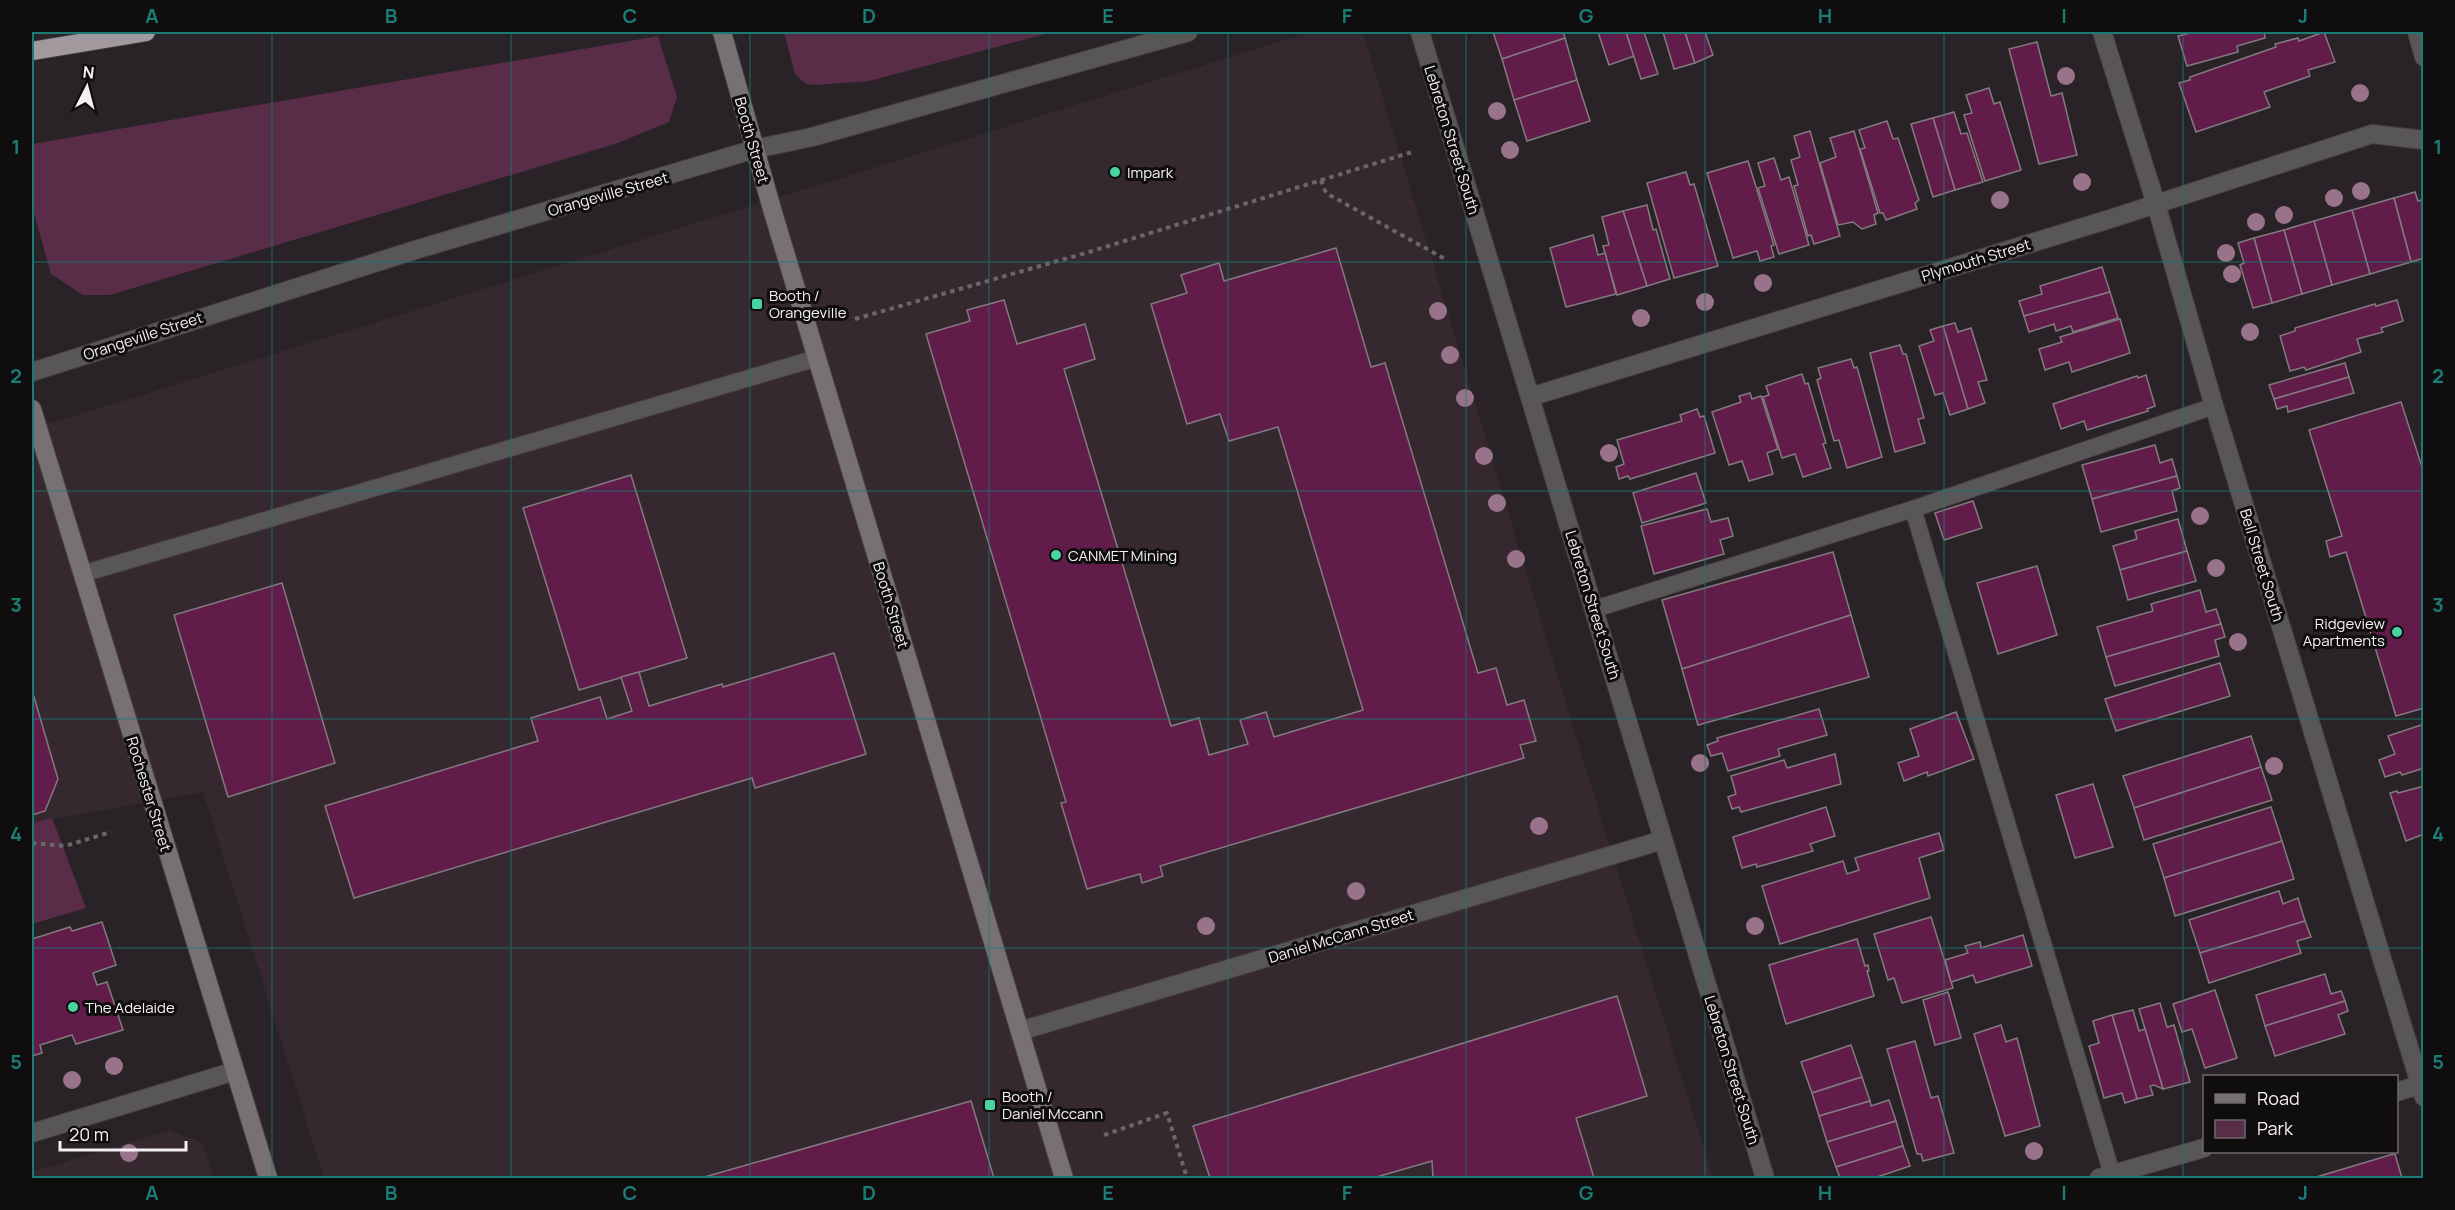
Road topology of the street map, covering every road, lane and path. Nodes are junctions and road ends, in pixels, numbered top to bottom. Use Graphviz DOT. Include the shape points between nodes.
graph roads {
  1 [pos="146,32"];
  2 [pos="722,32"];
  3 [pos="1188,32"];
  4 [pos="1420,32"];
  5 [pos="2102,32"];
  6 [pos="2417,32"];
  7 [pos="32,51"];
  8 [pos="2424,57"];
  9 [pos="2424,140"];
  10 [pos="755,149"];
  11 [pos="1412,152"];
  12 [pos="1321,180"];
  13 [pos="2156,204"];
  14 [pos="1445,259"];
  15 [pos="855,319"];
  16 [pos="817,358"];
  17 [pos="32,372"];
  18 [pos="1530,397"];
  19 [pos="2214,406"];
  20 [pos="32,409"];
  21 [pos="1913,509"];
  22 [pos="82,574"];
  23 [pos="1595,609"];
  24 [pos="111,832"];
  25 [pos="1663,840"];
  26 [pos="32,843"];
  27 [pos="1020,1031"];
  28 [pos="235,1071"];
  29 [pos="2422,1091"];
  30 [pos="2398,1092"];
  31 [pos="32,1133"];
  32 [pos="1104,1135"];
  33 [pos="2203,1149"];
  34 [pos="2105,1176"];
  35 [pos="268,1179"];
  36 [pos="1064,1179"];
  37 [pos="1187,1179"];
  38 [pos="1764,1179"];
  1 -- 7 [label="highway"];
  2 -- 10 [label="main road, Booth Street"];
  3 -- 10 [label="street, Orangeville Street" via="812,137"];
  4 -- 18 [label="street, Lebreton Street South"];
  5 -- 13 [label="street, Bell Street South"];
  6 -- 8 [label="street"];
  9 -- 13 [label="street, Plymouth Street" via="2372,134"];
  10 -- 16 [label="main road, Booth Street"];
  10 -- 17 [label="street, Orangeville Street" via="403,254"];
  11 -- 12 [label="path"];
  12 -- 14 [label="path" via="1326,193"];
  12 -- 15 [label="path"];
  13 -- 18 [label="street, Plymouth Street"];
  13 -- 19 [label="street, Bell Street South"];
  16 -- 22 [label="lane"];
  16 -- 27 [label="main road, Booth Street"];
  18 -- 23 [label="street, Lebreton Street South"];
  19 -- 21 [label="lane"];
  19 -- 29 [label="street, Bell Street South"];
  20 -- 22 [label="main road, Rochester Street"];
  21 -- 23 [label="lane"];
  21 -- 34 [label="lane"];
  22 -- 28 [label="main road, Rochester Street"];
  23 -- 25 [label="street, Lebreton Street South"];
  24 -- 26 [label="path" via="65,846"];
  25 -- 27 [label="street, Daniel McCann Street"];
  25 -- 38 [label="street, Lebreton Street South"];
  27 -- 36 [label="main road, Booth Street"];
  28 -- 31 [label="street"];
  28 -- 35 [label="main road, Rochester Street"];
  29 -- 30 [label="street"];
  32 -- 37 [label="path" via="1167,1113"];
  33 -- 34 [label="street"];
}
